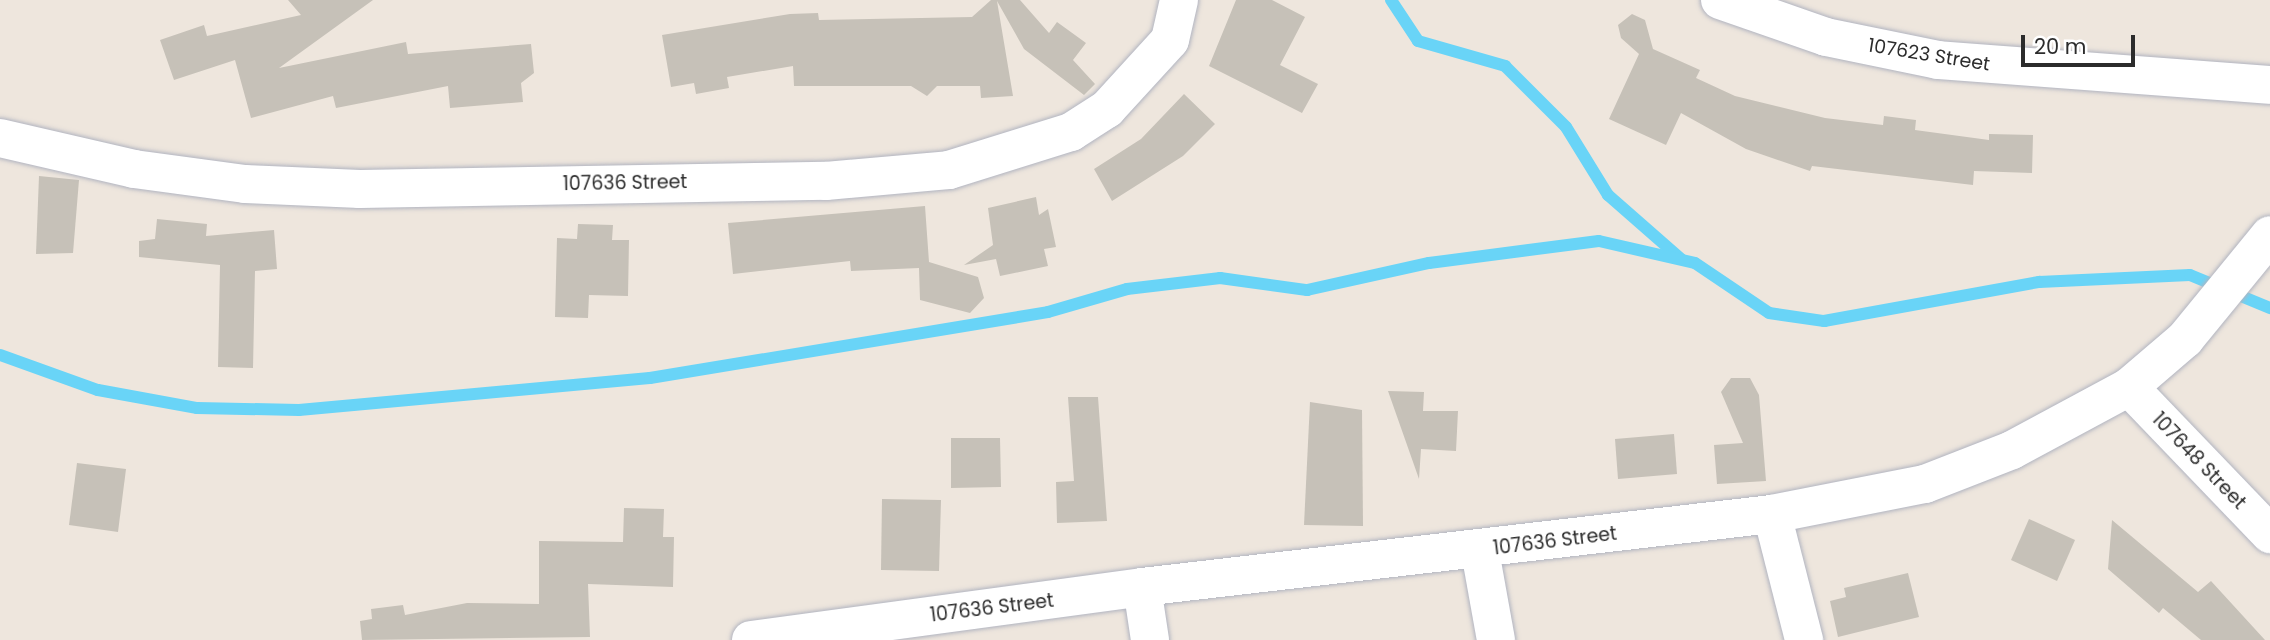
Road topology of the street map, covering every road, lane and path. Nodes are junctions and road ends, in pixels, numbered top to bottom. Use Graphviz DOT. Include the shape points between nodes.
graph roads {
  1 [pos="1179,0"];
  2 [pos="1720,0"];
  3 [pos="2270,86"];
  4 [pos="0,138"];
  5 [pos="2263,245"];
  6 [pos="2129,387"];
  7 [pos="1772,514"];
  8 [pos="2270,534"];
  9 [pos="1480,551"];
  10 [pos="1142,587"];
  11 [pos="821,635"];
  12 [pos="751,640"];
  13 [pos="1150,640"];
  14 [pos="1496,640"];
  15 [pos="1804,640"];
  1 -- 4 [label="street, 107636 Street" via="1170,40 1107,109 1071,132 949,170 826,181 360,189 245,184 134,169"];
  2 -- 3 [label="street, 107623 Street" via="1826,37 1938,60"];
  5 -- 6 [label="street, 107636 Street" via="2205,315"];
  6 -- 7 [label="street, 107636 Street" via="1952,476"];
  6 -- 8 [label="street, 107648 Street"];
  7 -- 9 [label="street, 107636 Street"];
  7 -- 15 [label="street"];
  9 -- 10 [label="street, 107636 Street"];
  9 -- 14 [label="street"];
  10 -- 11 [label="street, 107636 Street"];
  10 -- 13 [label="street"];
  11 -- 12 [label="street, 107636 Street"];
}
